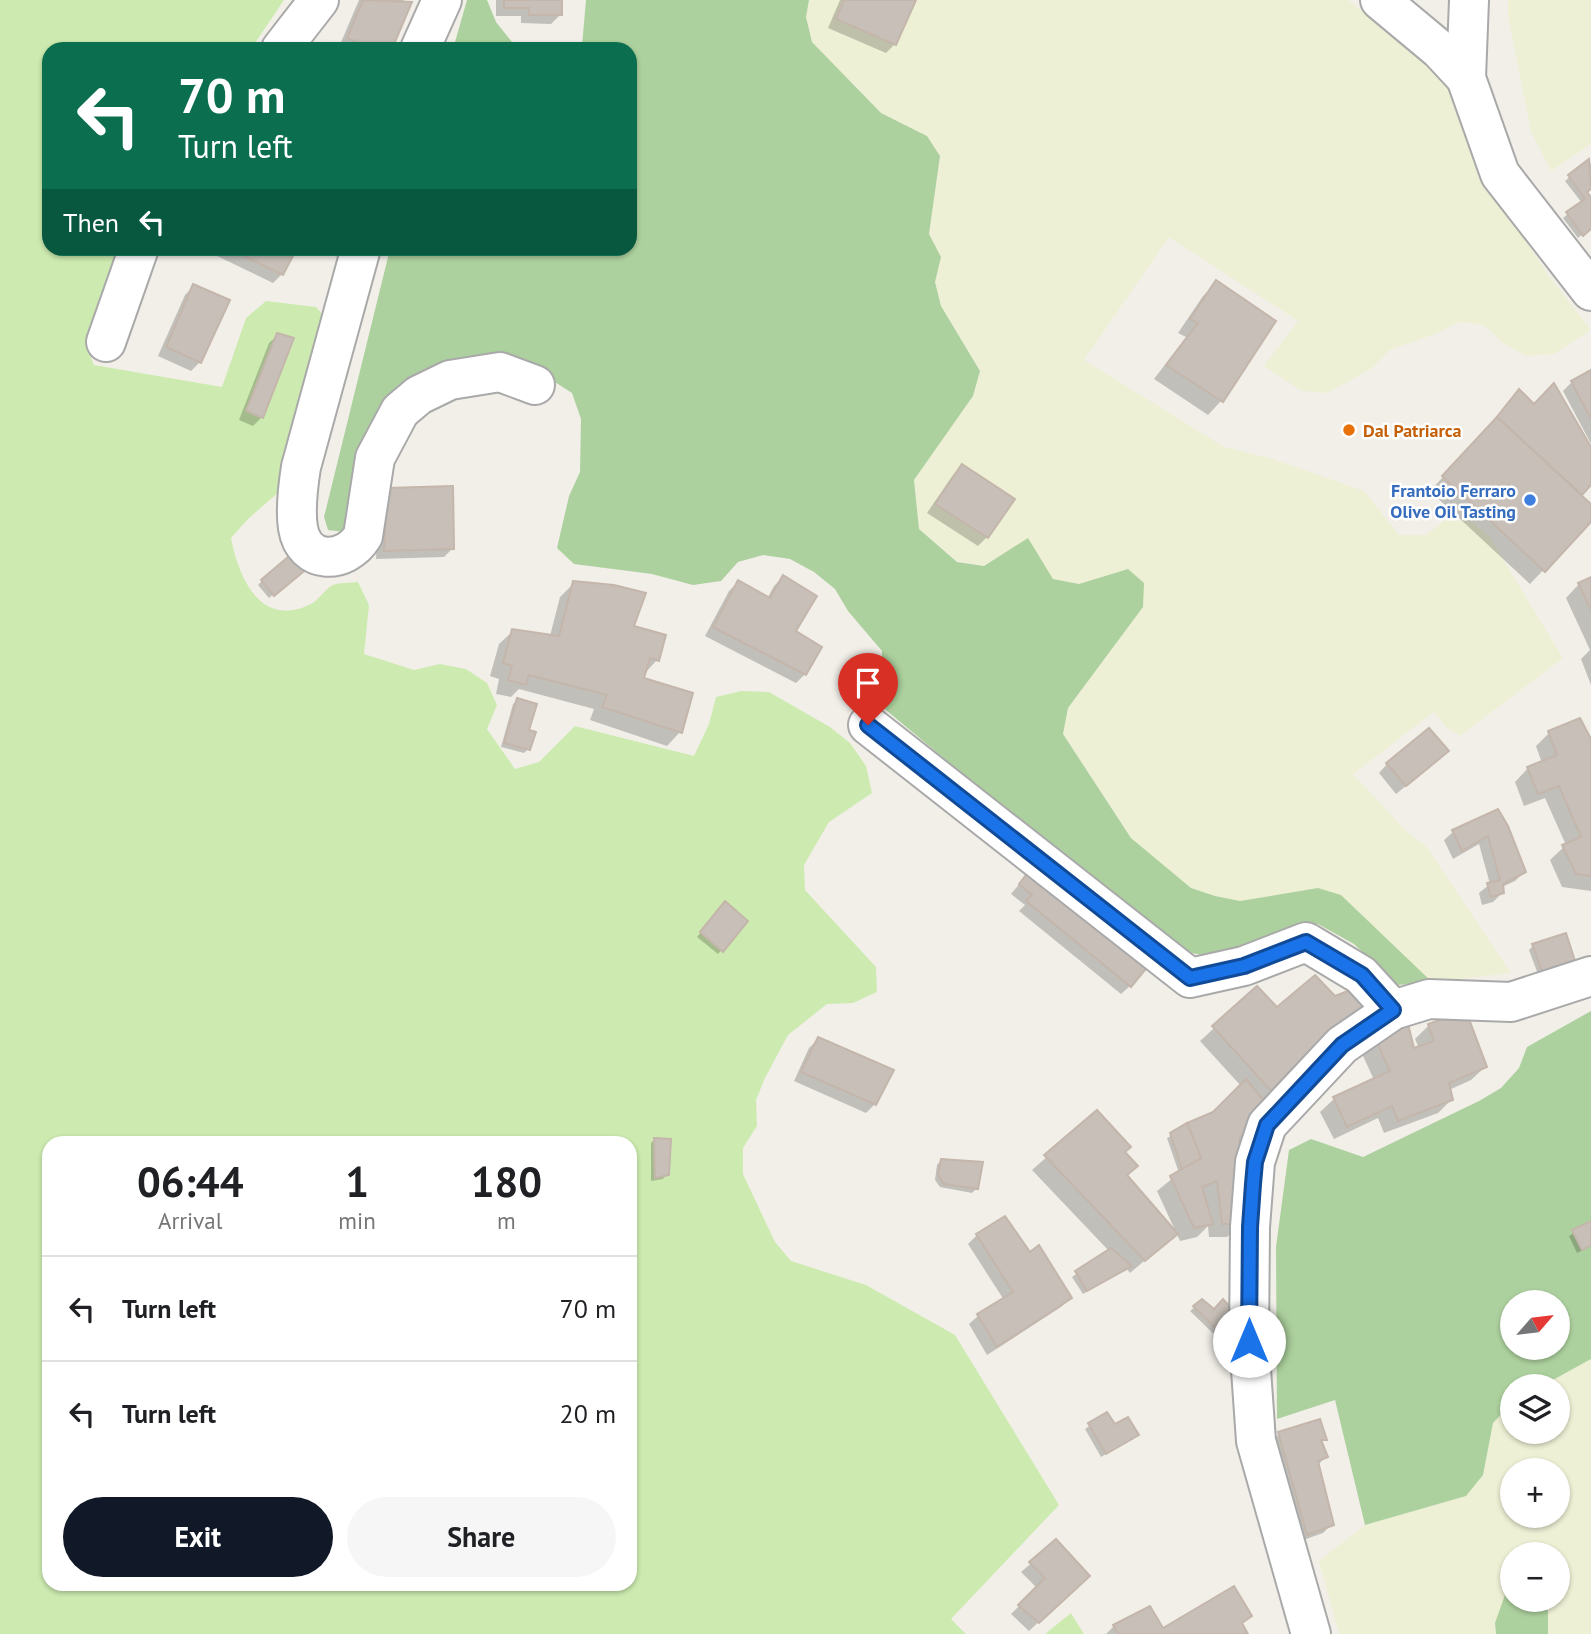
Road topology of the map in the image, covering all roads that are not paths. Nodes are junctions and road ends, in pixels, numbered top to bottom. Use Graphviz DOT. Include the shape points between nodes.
graph roads {
  1 [pos="318,0"];
  2 [pos="442,0"];
  3 [pos="1380,0"];
  4 [pos="1469,0"];
  5 [pos="286,42"];
  6 [pos="423,42"];
  7 [pos="1466,78"];
  8 [pos="136,256"];
  9 [pos="359,256"];
  10 [pos="1591,291"];
  11 [pos="106,342"];
  12 [pos="535,385"];
  13 [pos="868,725"];
  14 [pos="1591,976"];
  15 [pos="1393,1010"];
  16 [pos="1311,1634"];
  1 -- 5 [label="street"];
  2 -- 6 [label="street"];
  3 -- 7 [label="street"];
  4 -- 7 [label="street"];
  7 -- 10 [label="street" via="1500,174"];
  8 -- 11 [label="street"];
  9 -- 12 [label="street" via="297,488 300,537 315,553 338,557 349,553 363,536 375,457 400,411 419,395 450,380 500,372"];
  13 -- 15 [label="street" via="1190,978 1244,966 1306,942 1362,975"];
  14 -- 15 [label="street" via="1511,1002 1429,999"];
  15 -- 16 [label="street" via="1342,1045 1267,1125 1255,1162 1249,1341 1256,1441"];
}
